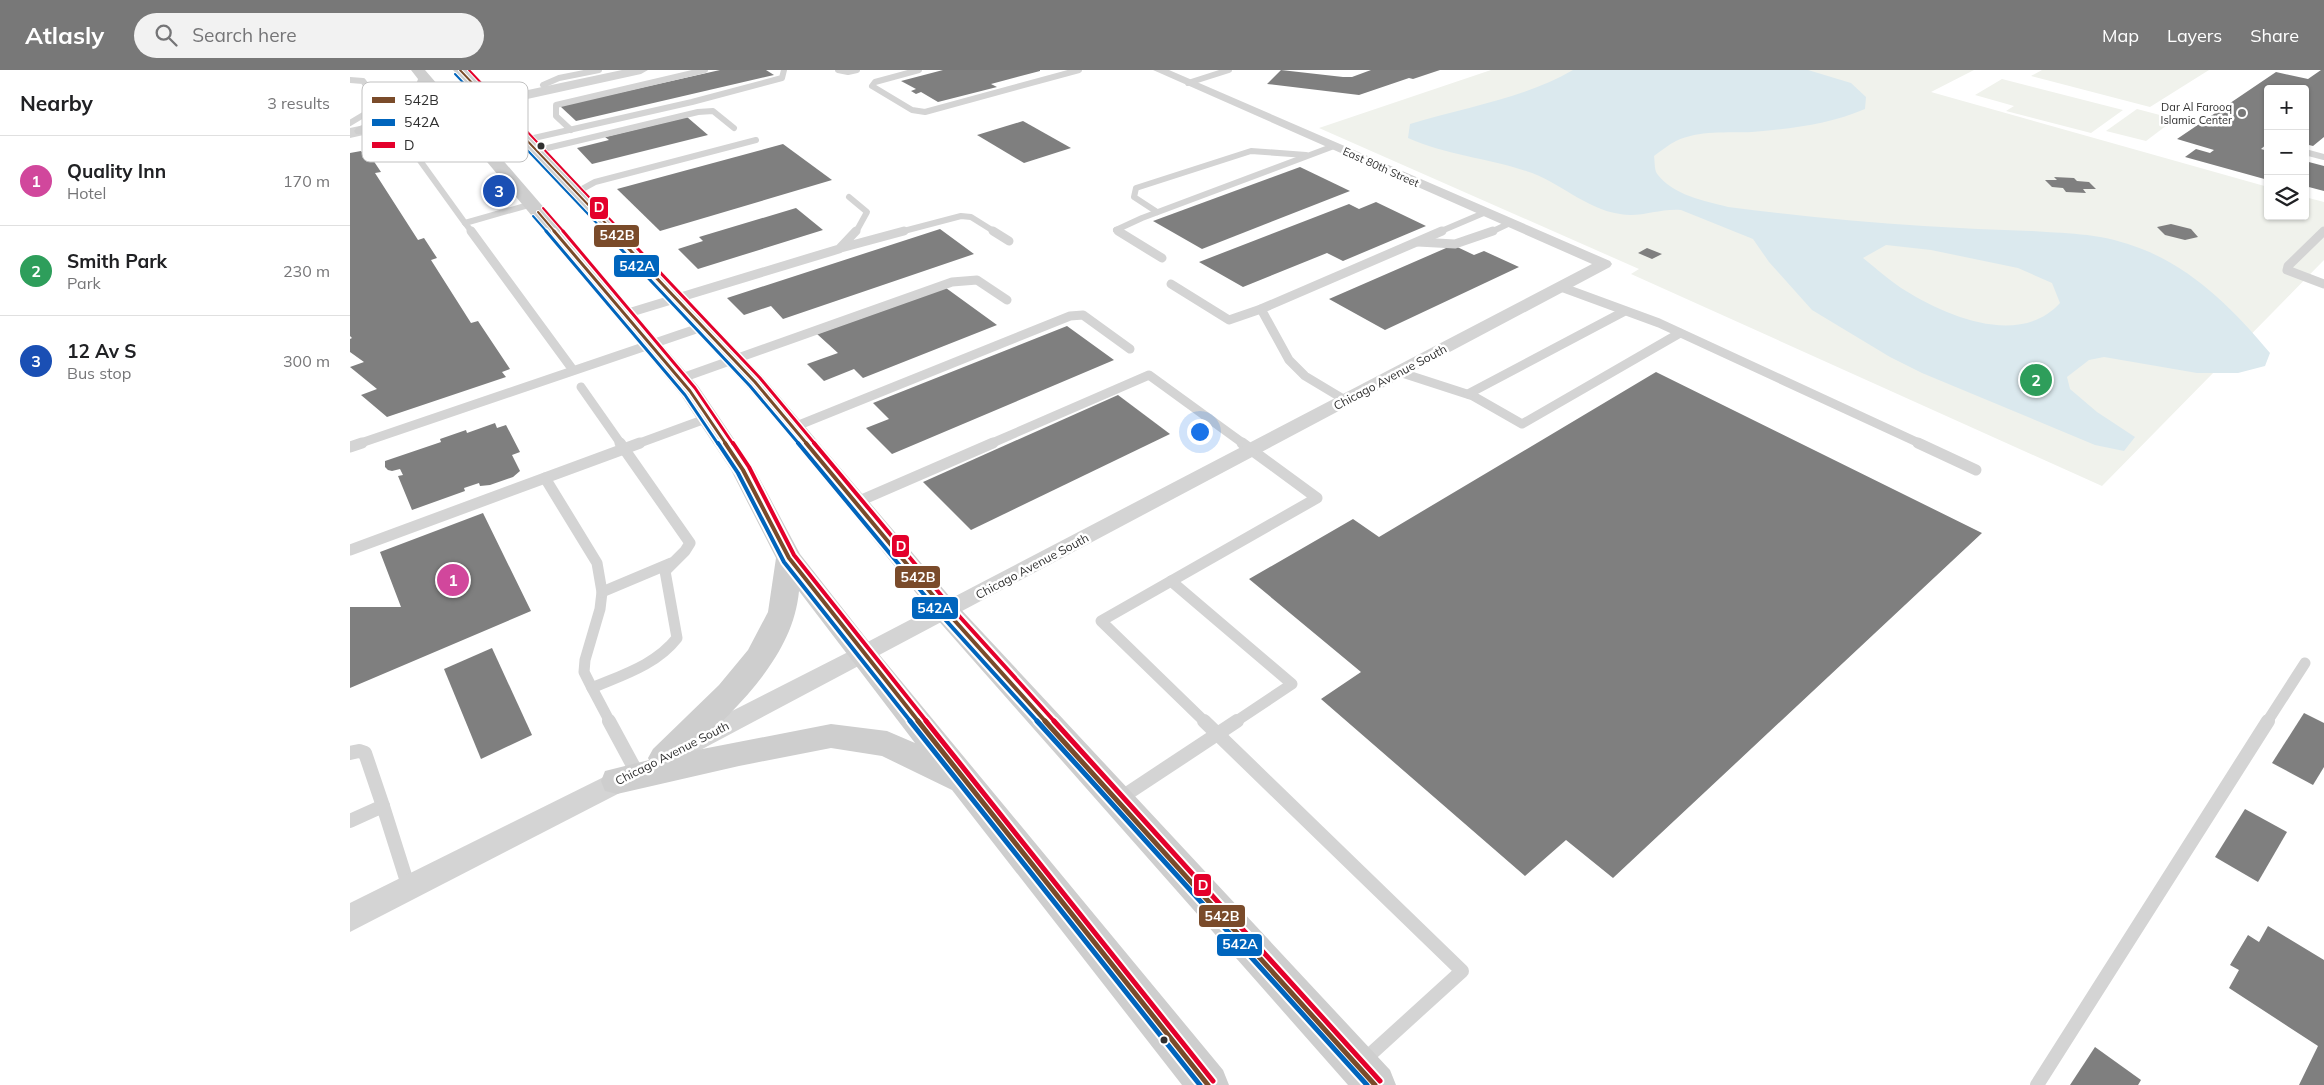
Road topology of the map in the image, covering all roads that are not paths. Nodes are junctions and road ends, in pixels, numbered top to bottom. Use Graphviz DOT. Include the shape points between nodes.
graph roads {
  1 [pos="460,70"];
  2 [pos="599,70"];
  3 [pos="641,70"];
  4 [pos="705,70"];
  5 [pos="784,70"];
  6 [pos="838,70"];
  7 [pos="857,70"];
  8 [pos="919,70"];
  9 [pos="1079,70"];
  10 [pos="1159,70"];
  11 [pos="1229,70"];
  12 [pos="350,80"];
  13 [pos="364,82"];
  14 [pos="471,82"];
  15 [pos="1188,83"];
  16 [pos="579,84"];
  17 [pos="548,90"];
  18 [pos="528,95"];
  19 [pos="594,95"];
  20 [pos="734,128"];
  21 [pos="571,130"];
  22 [pos="756,140"];
  23 [pos="530,145"];
  24 [pos="1334,146"];
  25 [pos="2309,153"];
  26 [pos="1310,156"];
  27 [pos="2324,157"];
  28 [pos="421,162"];
  29 [pos="496,162"];
  30 [pos="575,193"];
  31 [pos="849,197"];
  32 [pos="532,204"];
  33 [pos="1157,212"];
  34 [pos="1486,212"];
  35 [pos="465,223"];
  36 [pos="1510,223"];
  37 [pos="2324,231"];
  38 [pos="1009,241"];
  39 [pos="1418,242"];
  40 [pos="839,249"];
  41 [pos="1162,258"];
  42 [pos="1604,264"];
  43 [pos="1171,284"];
  44 [pos="2324,284"];
  45 [pos="1561,287"];
  46 [pos="674,297"];
  47 [pos="1007,300"];
  48 [pos="1261,309"];
  49 [pos="1625,311"];
  50 [pos="624,314"];
  51 [pos="702,326"];
  52 [pos="1680,333"];
  53 [pos="650,344"];
  54 [pos="1130,349"];
  55 [pos="733,359"];
  56 [pos="573,370"];
  57 [pos="1399,372"];
  58 [pos="679,379"];
  59 [pos="580,387"];
  60 [pos="1468,394"];
  61 [pos="1345,400"];
  62 [pos="708,418"];
  63 [pos="794,427"];
  64 [pos="350,447"];
  65 [pos="624,449"];
  66 [pos="1252,450"];
  67 [pos="1976,470"];
  68 [pos="545,478"];
  69 [pos="857,502"];
  70 [pos="350,537"];
  71 [pos="352,549"];
  72 [pos="789,558"];
  73 [pos="670,563"];
  74 [pos="1171,581"];
  75 [pos="602,592"];
  76 [pos="946,611"];
  77 [pos="863,655"];
  78 [pos="2305,663"];
  79 [pos="592,688"];
  80 [pos="1217,734"];
  81 [pos="350,753"];
  82 [pos="664,758"];
  83 [pos="626,776"];
  84 [pos="965,782"];
  85 [pos="1117,800"];
  86 [pos="382,806"];
  87 [pos="350,822"];
  88 [pos="409,888"];
  89 [pos="350,918"];
  90 [pos="1366,1075"];
  91 [pos="1208,1085"];
  92 [pos="2037,1085"];
  1 -- 14 [label="main road"];
  2 -- 17 [label="lane" via="559,78 543,86"];
  3 -- 16 [label="street"];
  4 -- 19 [label="lane"];
  5 -- 21 [label="lane" via="782,78"];
  6 -- 7 [label="lane"];
  8 -- 9 [label="lane" via="874,82 872,86 912,110 925,112"];
  10 -- 15 [label="street, East 80th Street"];
  11 -- 15 [label="lane"];
  12 -- 13 [label="lane"];
  15 -- 24 [label="street, East 80th Street"];
  16 -- 17 [label="street"];
  16 -- 19 [label="lane"];
  17 -- 18 [label="street"];
  19 -- 21 [label="lane" via="556,105 556,116"];
  20 -- 23 [label="lane" via="713,112 698,112"];
  21 -- 23 [label="lane"];
  22 -- 30 [label="lane" via="595,182"];
  23 -- 30 [label="main road"];
  24 -- 26 [label="lane"];
  24 -- 34 [label="street, East 80th Street"];
  25 -- 27 [label="lane"];
  26 -- 33 [label="lane"];
  26 -- 33 [label="lane" via="1251,151 1136,188 1134,197"];
  28 -- 35 [label="lane"];
  29 -- 32 [label="main road"];
  30 -- 32 [label="main road"];
  30 -- 46 [label="main road"];
  31 -- 40 [label="lane" via="867,212 856,232"];
  32 -- 35 [label="lane"];
  32 -- 50 [label="main road"];
  33 -- 41 [label="lane" via="1116,230"];
  34 -- 36 [label="street, East 80th Street"];
  34 -- 39 [label="lane"];
  35 -- 56 [label="lane"];
  36 -- 39 [label="lane" via="1467,243 1432,245"];
  36 -- 42 [label="street, East 80th Street"];
  37 -- 44 [label="lane" via="2287,270"];
  38 -- 40 [label="lane" via="971,217 961,216"];
  39 -- 48 [label="lane"];
  40 -- 46 [label="lane"];
  42 -- 45 [label="street, Chicago Avenue South"];
  43 -- 48 [label="lane" via="1229,320"];
  45 -- 49 [label="lane"];
  45 -- 57 [label="street, Chicago Avenue South"];
  46 -- 50 [label="lane"];
  46 -- 51 [label="main road"];
  47 -- 55 [label="lane" via="977,280 952,282"];
  48 -- 61 [label="lane" via="1289,360 1305,376"];
  49 -- 52 [label="lane"];
  49 -- 60 [label="lane"];
  50 -- 53 [label="main road"];
  51 -- 53 [label="lane"];
  51 -- 55 [label="main road"];
  52 -- 60 [label="lane" via="1522,424"];
  52 -- 67 [label="lane"];
  53 -- 56 [label="lane"];
  53 -- 58 [label="main road"];
  54 -- 63 [label="lane" via="1083,315 1070,316"];
  55 -- 58 [label="lane"];
  55 -- 63 [label="main road"];
  56 -- 64 [label="lane"];
  57 -- 60 [label="lane"];
  57 -- 61 [label="street, Chicago Avenue South"];
  58 -- 62 [label="main road"];
  59 -- 65 [label="lane"];
  61 -- 66 [label="street, Chicago Avenue South"];
  62 -- 65 [label="lane"];
  62 -- 72 [label="main road" via="743,470"];
  63 -- 69 [label="main road"];
  65 -- 68 [label="lane"];
  65 -- 73 [label="lane" via="690,543"];
  66 -- 69 [label="lane" via="1149,374"];
  66 -- 74 [label="lane" via="1317,498"];
  66 -- 76 [label="street, Chicago Avenue South"];
  68 -- 71 [label="lane"];
  68 -- 75 [label="lane" via="597,563"];
  69 -- 76 [label="main road"];
  70 -- 71 [label="lane"];
  72 -- 77 [label="main road"];
  72 -- 82 [label="main road" via="780,617 757,662"];
  73 -- 75 [label="lane"];
  73 -- 79 [label="lane" via="665,570 677,638 672,646 655,658"];
  74 -- 80 [label="lane" via="1101,621"];
  74 -- 80 [label="lane" via="1292,684"];
  75 -- 79 [label="lane" via="585,660 584,672"];
  76 -- 77 [label="street, Chicago Avenue South"];
  76 -- 85 [label="main road"];
  77 -- 82 [label="street, Chicago Avenue South"];
  77 -- 84 [label="main road"];
  78 -- 92 [label="lane"];
  79 -- 83 [label="lane"];
  80 -- 85 [label="lane"];
  80 -- 90 [label="lane" via="1462,972"];
  81 -- 86 [label="lane" via="365,753"];
  82 -- 83 [label="street, Chicago Avenue South"];
  83 -- 84 [label="main road" via="831,736 887,744"];
  83 -- 88 [label="street, Chicago Avenue South"];
  84 -- 91 [label="main road"];
  85 -- 90 [label="main road"];
  86 -- 87 [label="lane"];
  86 -- 88 [label="lane"];
  88 -- 89 [label="street, Chicago Avenue South"];
}
